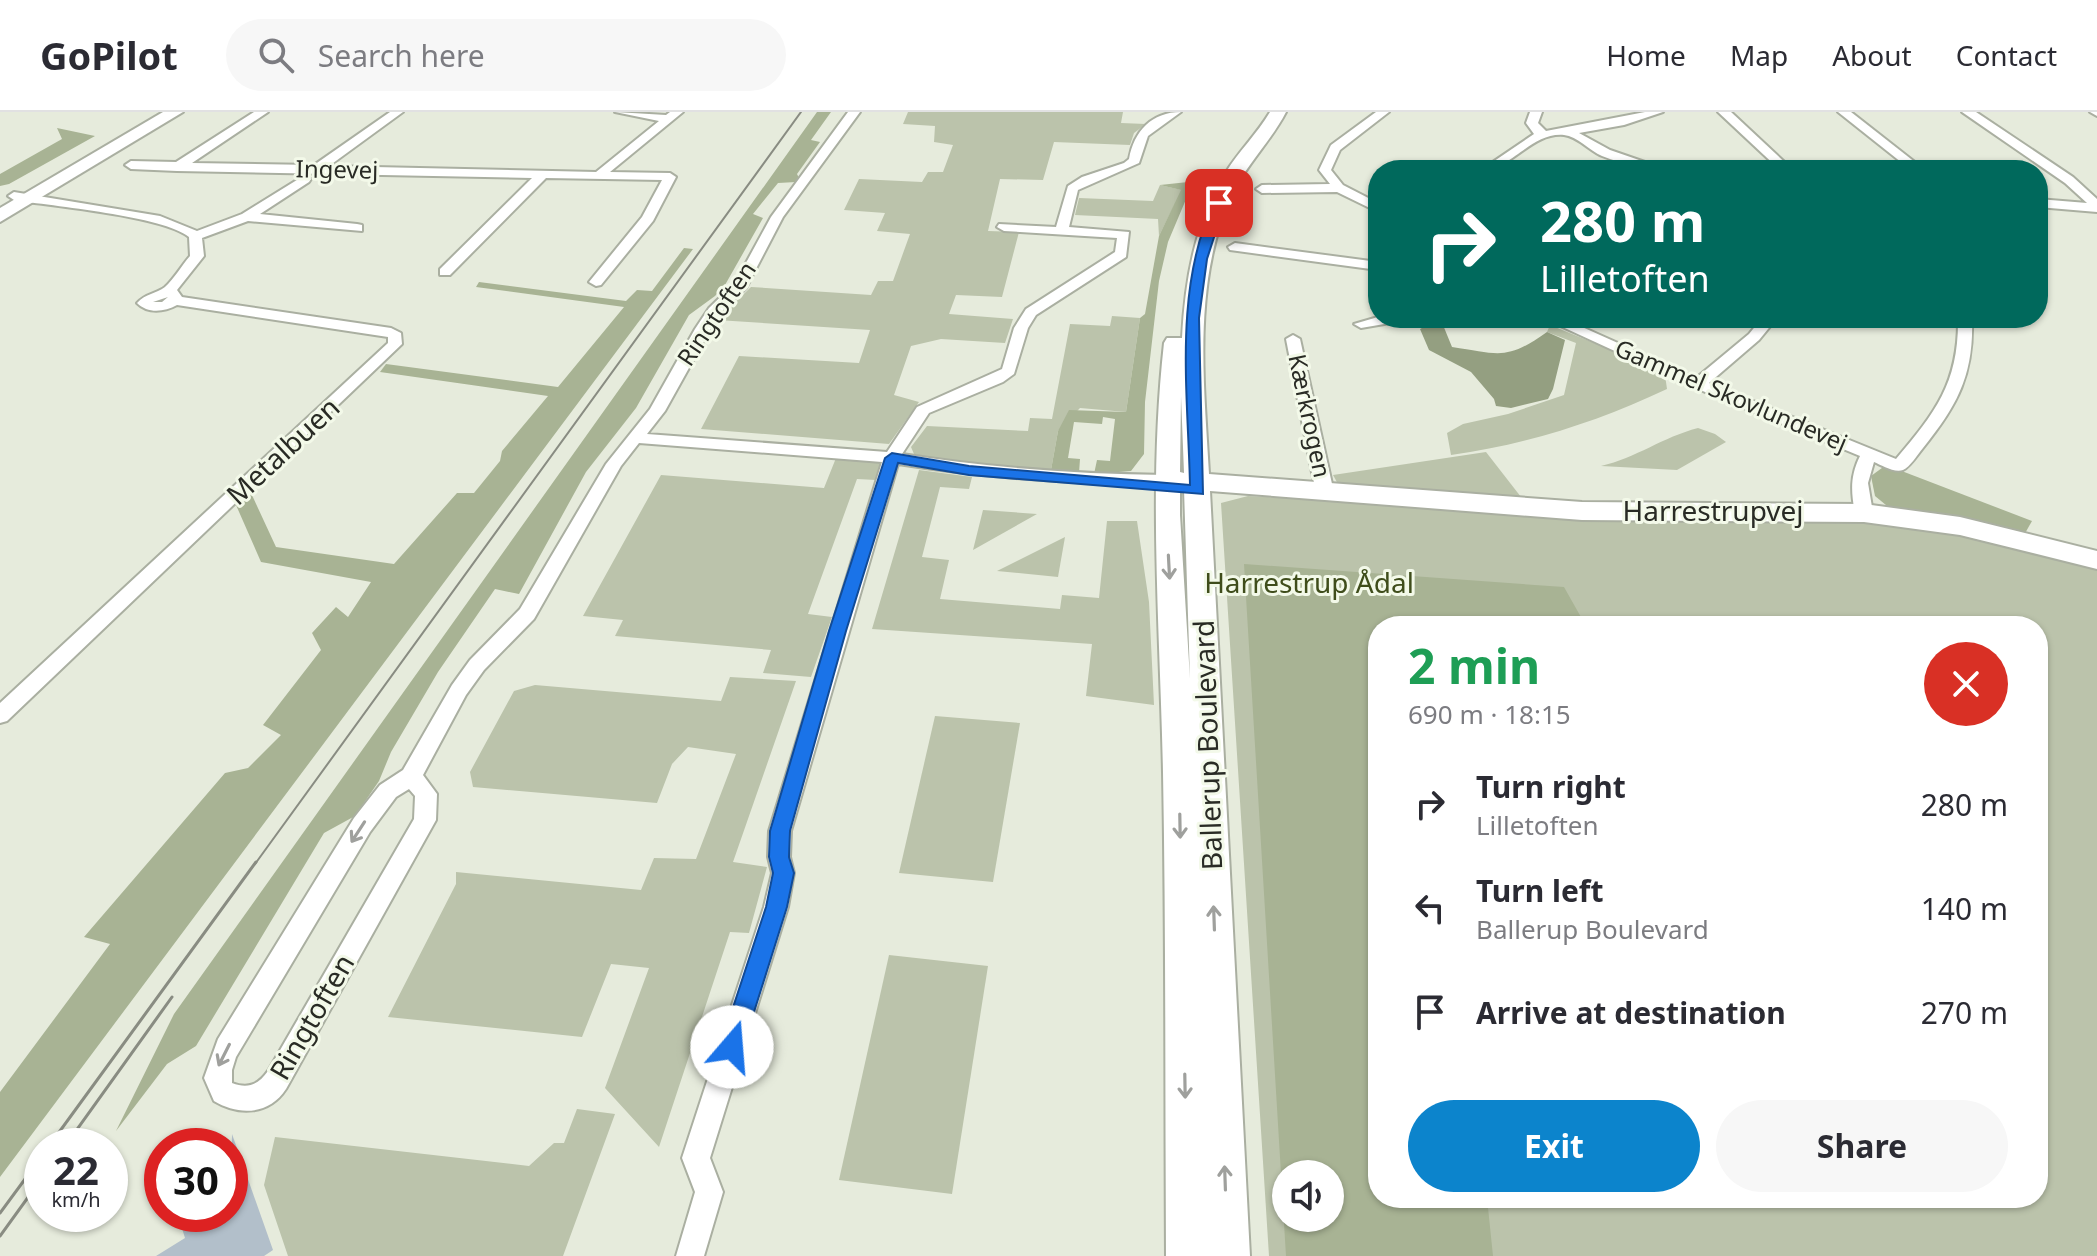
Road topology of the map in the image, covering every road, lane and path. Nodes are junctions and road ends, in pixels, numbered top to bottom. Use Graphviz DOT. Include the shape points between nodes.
graph roads {
  1 [pos="160,112"];
  2 [pos="175,112"];
  3 [pos="262,112"];
  4 [pos="397,112"];
  5 [pos="621,112"];
  6 [pos="854,112"];
  7 [pos="1175,112"];
  8 [pos="1261,112"];
  9 [pos="1278,112"];
  10 [pos="1383,112"];
  11 [pos="1536,112"];
  12 [pos="1657,112"];
  13 [pos="1724,112"];
  14 [pos="1844,112"];
  15 [pos="1968,112"];
  16 [pos="672,116"];
  17 [pos="1565,130"];
  18 [pos="1543,134"];
  19 [pos="1501,160"];
  20 [pos="1629,160"];
  21 [pos="1777,160"];
  22 [pos="1906,160"];
  23 [pos="2039,160"];
  24 [pos="131,165"];
  25 [pos="2048,166"];
  26 [pos="177,167"];
  27 [pos="317,169"];
  28 [pos="543,174"];
  29 [pos="598,176"];
  30 [pos="305,179"];
  31 [pos="1339,188"];
  32 [pos="1262,189"];
  33 [pos="8,203"];
  34 [pos="1368,203"];
  35 [pos="2048,204"];
  36 [pos="2097,207"];
  37 [pos="247,217"];
  38 [pos="1004,227"];
  39 [pos="357,228"];
  40 [pos="1062,230"];
  41 [pos="195,236"];
  42 [pos="1235,247"];
  43 [pos="1368,265"];
  44 [pos="445,272"];
  45 [pos="596,282"];
  46 [pos="1368,323"];
  47 [pos="1361,324"];
  48 [pos="1572,328"];
  49 [pos="1762,328"];
  50 [pos="1966,328"];
  51 [pos="1293,339"];
  52 [pos="1698,384"];
  53 [pos="636,438"];
  54 [pos="1869,454"];
  55 [pos="892,458"];
  56 [pos="1182,485"];
  57 [pos="1325,493"];
  58 [pos="1864,513"];
  59 [pos="2097,560"];
  60 [pos="0,715"];
  61 [pos="411,776"];
  62 [pos="690,1256"];
  63 [pos="1188,1256"];
  64 [pos="1228,1256"];
  1 -- 33 [label="street"];
  2 -- 33 [label="street"];
  3 -- 26 [label="street"];
  4 -- 27 [label="street"];
  5 -- 16 [label="street"];
  6 -- 53 [label="street, Ringtoften" via="777,217 741,285 714,311"];
  7 -- 40 [label="street" via="1143,130 1129,165 1072,189"];
  8 -- 56 [label="street, Ballerup Boulevard" via="1221,170 1192,240 1168,413"];
  9 -- 56 [label="street, Ballerup Boulevard" via="1224,193 1201,259"];
  10 -- 31 [label="street" via="1335,148 1325,170"];
  11 -- 18 [label="street" via="1532,123"];
  12 -- 17 [label="street"];
  13 -- 21 [label="street"];
  14 -- 22 [label="street"];
  15 -- 23 [label="street"];
  16 -- 29 [label="street"];
  17 -- 18 [label="street"];
  17 -- 20 [label="street"];
  18 -- 19 [label="street"];
  24 -- 26 [label="street, Ingevej"];
  25 -- 36 [label="street"];
  26 -- 27 [label="street, Ingevej"];
  27 -- 28 [label="street, Ingevej"];
  28 -- 29 [label="street, Ingevej"];
  28 -- 44 [label="street"];
  29 -- 45 [label="street, Ingevej" via="670,177 648,218"];
  30 -- 37 [label="street"];
  31 -- 32 [label="street"];
  31 -- 34 [label="street"];
  33 -- 41 [label="street" via="175,224"];
  35 -- 36 [label="street"];
  37 -- 39 [label="street"];
  37 -- 41 [label="street"];
  38 -- 40 [label="street"];
  40 -- 55 [label="street" via="1124,235 1124,248 1031,312 1009,371 923,410"];
  41 -- 60 [label="street, Metalbuen" via="197,256 171,296 391,332 395,344"];
  42 -- 43 [label="street"];
  46 -- 47 [label="street"];
  48 -- 52 [label="street, Gammel Skovlundevej"];
  49 -- 52 [label="street"];
  50 -- 54 [label="street, Gammel Skovlundevej" via="1961,379 1939,418 1899,466"];
  51 -- 57 [label="street, Kærkrogen"];
  52 -- 54 [label="street, Gammel Skovlundevej"];
  53 -- 55 [label="street"];
  53 -- 61 [label="street, Ringtoften" via="614,464 527,614 459,690"];
  54 -- 58 [label="street, Gammel Skovlundevej" via="1859,473"];
  55 -- 56 [label="street" via="1123,486"];
  55 -- 62 [label="street" via="780,831 783,873 776,907 696,1158 709,1192"];
  56 -- 57 [label="street, Harrestrupvej"];
  56 -- 63 [label="street, Ballerup Boulevard, one-way" via="1179,771"];
  64 -- 56 [label="street, Ballerup Boulevard, one-way"];
  57 -- 58 [label="street, Harrestrupvej" via="1582,511"];
  58 -- 59 [label="street, Harrestrupvej" via="1960,526"];
  61 -- 61 [label="street, Ringtoften, one-way" via="388,791 362,825 231,1041 215,1080 226,1094 244,1100 262,1097 283,1069 425,820 426,794"];
}
